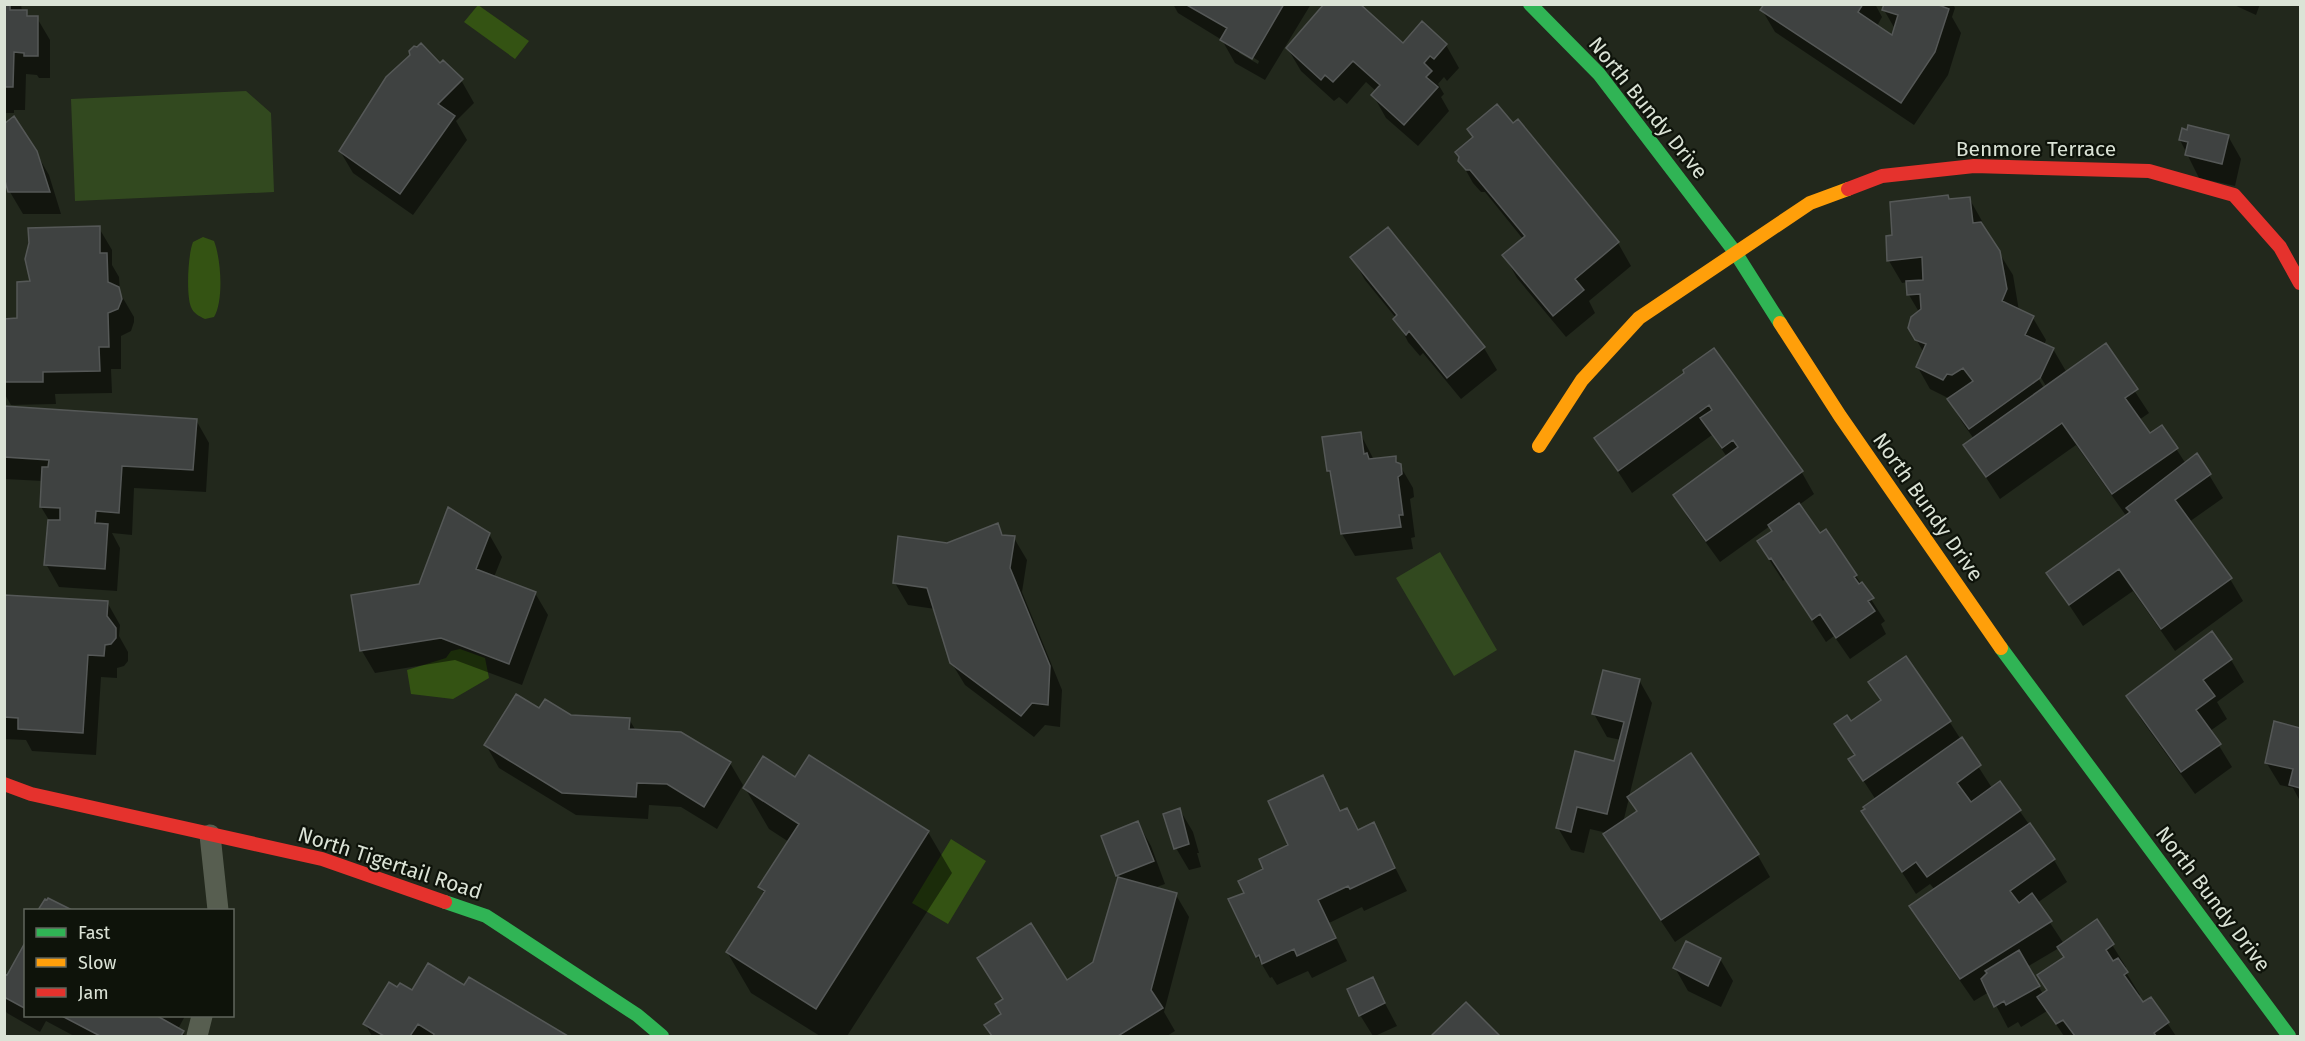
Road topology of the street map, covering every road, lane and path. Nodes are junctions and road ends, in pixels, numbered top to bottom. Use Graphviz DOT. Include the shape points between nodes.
graph roads {
  1 [pos="1530,4"];
  2 [pos="1734,252"];
  3 [pos="2301,283"];
  4 [pos="1539,446"];
  5 [pos="4,784"];
  6 [pos="210,835"];
  7 [pos="218,909"];
  8 [pos="202,1017"];
  9 [pos="197,1036"];
  10 [pos="662,1036"];
  11 [pos="2289,1036"];
  1 -- 2 [label="street, North Bundy Drive" via="1599,74"];
  2 -- 3 [label="street, Benmore Terrace" via="1810,202 1882,176 1974,166 2149,171 2234,195 2280,247"];
  2 -- 4 [label="street, Benmore Terrace" via="1639,318 1582,380"];
  2 -- 11 [label="street, North Bundy Drive" via="1981,622"];
  5 -- 6 [label="street, North Tigertail Road" via="31,794"];
  6 -- 7 [label="lane"];
  6 -- 10 [label="street, North Tigertail Road" via="322,859 486,916 637,1014"];
  8 -- 9 [label="lane"];
}
